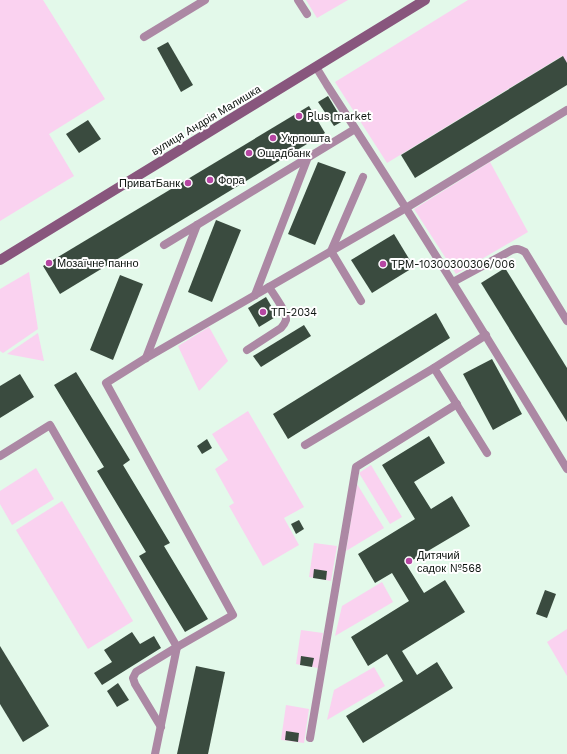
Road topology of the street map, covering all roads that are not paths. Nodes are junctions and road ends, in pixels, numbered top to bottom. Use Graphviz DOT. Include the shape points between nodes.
graph roads {
  1 [pos="205,0"];
  2 [pos="298,0"];
  3 [pos="425,0"];
  4 [pos="307,14"];
  5 [pos="144,37"];
  6 [pos="316,67"];
  7 [pos="567,110"];
  8 [pos="355,129"];
  9 [pos="308,157"];
  10 [pos="363,177"];
  11 [pos="406,208"];
  12 [pos="197,225"];
  13 [pos="164,245"];
  14 [pos="331,251"];
  15 [pos="0,260"];
  16 [pos="453,282"];
  17 [pos="269,287"];
  18 [pos="255,295"];
  19 [pos="361,301"];
  20 [pos="567,321"];
  21 [pos="486,335"];
  22 [pos="247,350"];
  23 [pos="146,358"];
  24 [pos="434,368"];
  25 [pos="457,404"];
  26 [pos="305,445"];
  27 [pos="487,453"];
  28 [pos="0,456"];
  29 [pos="567,469"];
  30 [pos="177,647"];
  31 [pos="161,727"];
  32 [pos="310,738"];
  33 [pos="155,754"];
  1 -- 5 [label="lane"];
  2 -- 4 [label="lane"];
  3 -- 6 [label="street, вулиця Андрія Малишка"];
  6 -- 8 [label="lane"];
  6 -- 15 [label="street, вулиця Андрія Малишка"];
  7 -- 11 [label="lane"];
  8 -- 9 [label="lane"];
  8 -- 11 [label="lane"];
  9 -- 12 [label="lane"];
  9 -- 18 [label="lane"];
  10 -- 14 [label="lane"];
  11 -- 14 [label="lane"];
  11 -- 16 [label="lane"];
  12 -- 13 [label="lane"];
  12 -- 23 [label="lane"];
  14 -- 17 [label="lane"];
  14 -- 19 [label="lane"];
  16 -- 20 [label="lane" via="515,248 519,249 524,252"];
  16 -- 21 [label="lane"];
  17 -- 18 [label="lane"];
  17 -- 22 [label="lane" via="284,313 285,323"];
  18 -- 23 [label="lane"];
  21 -- 24 [label="lane"];
  21 -- 29 [label="lane"];
  23 -- 30 [label="lane" via="106,383 233,615"];
  24 -- 25 [label="lane"];
  24 -- 26 [label="lane"];
  25 -- 27 [label="lane"];
  25 -- 32 [label="lane" via="356,467"];
  28 -- 30 [label="lane" via="50,425"];
  30 -- 31 [label="lane"];
  30 -- 31 [label="lane" via="136,672 133,678"];
  31 -- 33 [label="lane"];
}
